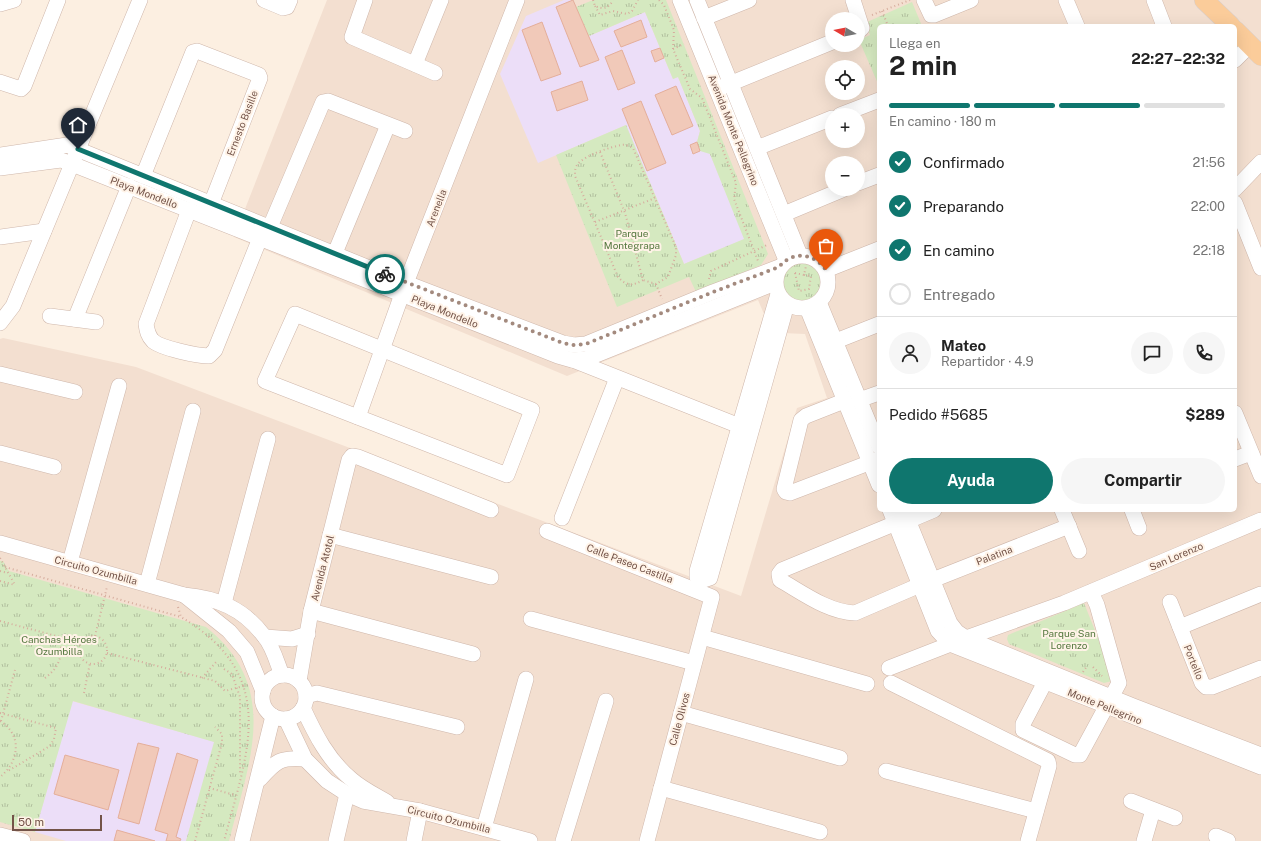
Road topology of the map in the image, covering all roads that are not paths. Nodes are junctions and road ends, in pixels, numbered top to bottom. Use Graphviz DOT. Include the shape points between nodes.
graph roads {
  1 [pos="14,0"];
  2 [pos="58,0"];
  3 [pos="140,0"];
  4 [pos="264,0"];
  5 [pos="290,0"];
  6 [pos="365,0"];
  7 [pos="441,0"];
  8 [pos="517,0"];
  9 [pos="680,0"];
  10 [pos="696,0"];
  11 [pos="749,0"];
  12 [pos="853,0"];
  13 [pos="924,0"];
  14 [pos="971,0"];
  15 [pos="1066,0"];
  16 [pos="1154,0"];
  17 [pos="1207,1"];
  18 [pos="0,4"];
  19 [pos="856,12"];
  20 [pos="704,18"];
  21 [pos="1076,24"];
  22 [pos="1163,24"];
  23 [pos="1228,24"];
  24 [pos="1237,32"];
  25 [pos="825,45"];
  26 [pos="1255,50"];
  27 [pos="1237,59"];
  28 [pos="415,64"];
  29 [pos="435,73"];
  30 [pos="0,82"];
  31 [pos="724,86"];
  32 [pos="877,101"];
  33 [pos="858,108"];
  34 [pos="825,121"];
  35 [pos="388,125"];
  36 [pos="405,131"];
  37 [pos="757,148"];
  38 [pos="78,149"];
  39 [pos="0,155"];
  40 [pos="1261,162"];
  41 [pos="72,164"];
  42 [pos="0,168"];
  43 [pos="143,176"];
  44 [pos="877,176"];
  45 [pos="865,180"];
  46 [pos="129,186"];
  47 [pos="1237,187"];
  48 [pos="827,196"];
  49 [pos="210,204"];
  50 [pos="1237,208"];
  51 [pos="189,210"];
  52 [pos="784,214"];
  53 [pos="270,227"];
  54 [pos="44,231"];
  55 [pos="0,237"];
  56 [pos="260,238"];
  57 [pos="877,250"];
  58 [pos="335,253"];
  59 [pos="788,261"];
  60 [pos="1261,268"];
  61 [pos="826,270"];
  62 [pos="404,289"];
  63 [pos="780,294"];
  64 [pos="813,305"];
  65 [pos="50,316"];
  66 [pos="74,319"];
  67 [pos="96,322"];
  68 [pos="659,322"];
  69 [pos="0,323"];
  70 [pos="877,325"];
  71 [pos="836,341"];
  72 [pos="384,349"];
  73 [pos="572,360"];
  74 [pos="0,374"];
  75 [pos="617,378"];
  76 [pos="119,386"];
  77 [pos="75,392"];
  78 [pos="877,393"];
  79 [pos="859,400"];
  80 [pos="844,401"];
  81 [pos="193,411"];
  82 [pos="358,417"];
  83 [pos="1237,418"];
  84 [pos="745,429"];
  85 [pos="268,439"];
  86 [pos="877,442"];
  87 [pos="0,453"];
  88 [pos="1251,453"];
  89 [pos="1237,459"];
  90 [pos="874,461"];
  91 [pos="54,467"];
  92 [pos="877,475"];
  93 [pos="1261,476"];
  94 [pos="491,510"];
  95 [pos="923,512"];
  96 [pos="1063,512"];
  97 [pos="1133,512"];
  98 [pos="900,516"];
  99 [pos="562,518"];
  100 [pos="1261,520"];
  101 [pos="1069,526"];
  102 [pos="1140,528"];
  103 [pos="547,531"];
  104 [pos="330,535"];
  105 [pos="2,549"];
  106 [pos="1079,551"];
  107 [pos="70,562"];
  108 [pos="491,578"];
  109 [pos="926,582"];
  110 [pos="147,584"];
  111 [pos="1091,592"];
  112 [pos="178,593"];
  113 [pos="1261,594"];
  114 [pos="712,596"];
  115 [pos="1170,602"];
  116 [pos="224,603"];
  117 [pos="311,611"];
  118 [pos="531,619"];
  119 [pos="1180,627"];
  120 [pos="308,634"];
  121 [pos="265,636"];
  122 [pos="702,637"];
  123 [pos="966,638"];
  124 [pos="950,644"];
  125 [pos="473,654"];
  126 [pos="694,663"];
  127 [pos="889,668"];
  128 [pos="1261,668"];
  129 [pos="282,675"];
  130 [pos="526,679"];
  131 [pos="299,681"];
  132 [pos="1045,682"];
  133 [pos="891,683"];
  134 [pos="867,684"];
  135 [pos="262,686"];
  136 [pos="606,701"];
  137 [pos="305,702"];
  138 [pos="1109,702"];
  139 [pos="681,713"];
  140 [pos="279,718"];
  141 [pos="457,727"];
  142 [pos="1261,755"];
  143 [pos="840,758"];
  144 [pos="305,759"];
  145 [pos="1261,767"];
  146 [pos="886,771"];
  147 [pos="258,781"];
  148 [pos="660,788"];
  149 [pos="346,794"];
  150 [pos="1131,801"];
  151 [pos="391,805"];
  152 [pos="1152,810"];
  153 [pos="420,811"];
  154 [pos="1036,811"];
  155 [pos="1175,818"];
  156 [pos="820,832"];
  157 [pos="491,833"];
  158 [pos="0,835"];
  159 [pos="23,841"];
  160 [pos="242,841"];
  161 [pos="336,841"];
  162 [pos="414,841"];
  163 [pos="530,841"];
  164 [pos="563,841"];
  165 [pos="647,841"];
  166 [pos="1028,841"];
  167 [pos="1144,841"];
  1 -- 18 [label="street"];
  2 -- 30 [label="street" via="24,86 20,89"];
  3 -- 38 [label="street"];
  4 -- 5 [label="street" via="283,8 287,7"];
  6 -- 28 [label="street" via="352,38"];
  7 -- 28 [label="street"];
  8 -- 62 [label="street, Arenella"];
  9 -- 31 [label="street, Avenida Monte Pellegrino"];
  10 -- 20 [label="street, Avenida Monte Pellegrino"];
  11 -- 20 [label="street"];
  12 -- 19 [label="street"];
  13 -- 14 [label="street" via="930,15 934,15"];
  15 -- 21 [label="street"];
  16 -- 22 [label="street"];
  17 -- 23 [label="main road"];
  20 -- 31 [label="street, Avenida Monte Pellegrino"];
  24 -- 26 [label="main road"];
  25 -- 31 [label="street"];
  26 -- 27 [label="street"];
  28 -- 29 [label="street"];
  31 -- 37 [label="street, Avenida Monte Pellegrino"];
  31 -- 59 [label="street, Avenida Monte Pellegrino"];
  32 -- 33 [label="street"];
  34 -- 37 [label="street"];
  35 -- 36 [label="street"];
  35 -- 53 [label="street" via="328,101 323,102"];
  35 -- 58 [label="street"];
  37 -- 52 [label="street, Avenida Monte Pellegrino"];
  38 -- 39 [label="street, Playa Mondello" via="67,145"];
  38 -- 41 [label="street"];
  38 -- 43 [label="street, Playa Mondello"];
  40 -- 47 [label="street"];
  41 -- 42 [label="street, Playa Mondello" via="61,160"];
  41 -- 46 [label="street, Playa Mondello"];
  41 -- 54 [label="street"];
  43 -- 49 [label="street, Playa Mondello"];
  43 -- 49 [label="street, Ernesto Basille" via="193,52 259,75 260,78"];
  44 -- 45 [label="street"];
  46 -- 51 [label="street, Playa Mondello"];
  46 -- 66 [label="street"];
  48 -- 52 [label="street"];
  49 -- 53 [label="street, Playa Mondello"];
  50 -- 60 [label="street"];
  51 -- 56 [label="street, Playa Mondello"];
  51 -- 56 [label="street" via="146,324 148,334 154,342 196,356 209,356 216,350"];
  52 -- 59 [label="street, Avenida Monte Pellegrino"];
  53 -- 58 [label="street, Playa Mondello"];
  54 -- 55 [label="street"];
  54 -- 69 [label="street" via="13,306"];
  56 -- 62 [label="street, Playa Mondello"];
  57 -- 61 [label="street"];
  58 -- 62 [label="street, Playa Mondello"];
  59 -- 61 [label="street" via="815,258"];
  59 -- 63 [label="street"];
  59 -- 68 [label="street, Playa Mondello" via="763,274 713,292"];
  61 -- 64 [label="street" via="826,292"];
  62 -- 68 [label="street, Playa Mondello" via="574,345 586,344"];
  62 -- 72 [label="street, Arenella"];
  62 -- 73 [label="street, Playa Mondello"];
  63 -- 64 [label="street" via="797,308"];
  63 -- 68 [label="street, Playa Mondello"];
  63 -- 84 [label="street"];
  64 -- 71 [label="street"];
  64 -- 80 [label="street"];
  65 -- 66 [label="street"];
  66 -- 67 [label="street"];
  68 -- 73 [label="street, Playa Mondello" via="586,359"];
  70 -- 71 [label="street"];
  71 -- 79 [label="street"];
  72 -- 82 [label="street, Arenella"];
  72 -- 82 [label="street" via="295,314 265,381"];
  72 -- 82 [label="street" via="532,410 508,475"];
  73 -- 75 [label="street"];
  74 -- 77 [label="street"];
  75 -- 84 [label="street"];
  75 -- 99 [label="street"];
  76 -- 107 [label="street"];
  78 -- 79 [label="street"];
  79 -- 86 [label="street"];
  80 -- 90 [label="street"];
  80 -- 90 [label="street" via="801,420 784,489 790,493"];
  81 -- 110 [label="street"];
  83 -- 88 [label="street"];
  84 -- 84 [label="street" via="697,571 698,577 704,580 710,578"];
  85 -- 116 [label="street"];
  87 -- 91 [label="street"];
  88 -- 89 [label="street"];
  88 -- 93 [label="street"];
  90 -- 92 [label="street"];
  94 -- 104 [label="street, Avenida Atotol" via="352,456"];
  95 -- 98 [label="street"];
  96 -- 101 [label="street"];
  97 -- 102 [label="street"];
  98 -- 109 [label="street"];
  98 -- 109 [label="street, Palatina" via="782,570 779,574 780,580 834,610 845,613 855,613"];
  100 -- 111 [label="street, San Lorenzo"];
  101 -- 106 [label="street"];
  101 -- 109 [label="street, Palatina"];
  103 -- 114 [label="street, Calle Paseo Castilla"];
  104 -- 108 [label="street"];
  104 -- 117 [label="street, Avenida Atotol"];
  105 -- 107 [label="street, Circuito Ozumbilla"];
  107 -- 110 [label="street, Circuito Ozumbilla"];
  109 -- 123 [label="street" via="950,623"];
  109 -- 124 [label="street" via="938,631"];
  110 -- 112 [label="street, Circuito Ozumbilla"];
  111 -- 123 [label="street, San Lorenzo"];
  111 -- 138 [label="street" via="1119,678"];
  112 -- 116 [label="street, Circuito Ozumbilla" via="206,597"];
  112 -- 135 [label="street, Circuito Ozumbilla" via="229,631 247,652"];
  113 -- 119 [label="street"];
  114 -- 122 [label="street, Calle Olivos"];
  115 -- 119 [label="street, Portello"];
  116 -- 121 [label="street, Circuito Ozumbilla"];
  117 -- 120 [label="street, Avenida Atotol"];
  117 -- 125 [label="street"];
  118 -- 126 [label="street"];
  119 -- 128 [label="street, Portello" via="1202,683 1206,687"];
  120 -- 121 [label="street" via="292,639"];
  120 -- 131 [label="street, Avenida Atotol"];
  121 -- 129 [label="street, Circuito Ozumbilla"];
  122 -- 126 [label="street, Calle Olivos"];
  122 -- 134 [label="street"];
  123 -- 124 [label="street, San Lorenzo"];
  123 -- 138 [label="street, Monte Pellegrino"];
  124 -- 127 [label="street, San Lorenzo"];
  124 -- 132 [label="street, Monte Pellegrino"];
  126 -- 139 [label="street, Calle Olivos"];
  129 -- 131 [label="street" via="291,676"];
  129 -- 135 [label="street"];
  130 -- 157 [label="street"];
  131 -- 137 [label="street" via="304,688"];
  132 -- 138 [label="street, Monte Pellegrino"];
  132 -- 138 [label="street" via="1023,724 1024,730 1075,755 1080,755"];
  133 -- 154 [label="street" via="1048,762"];
  135 -- 140 [label="street" via="262,701 266,710"];
  136 -- 164 [label="street"];
  137 -- 140 [label="street" via="296,716"];
  137 -- 141 [label="street" via="318,693"];
  137 -- 151 [label="street, Circuito Ozumbilla" via="316,735 332,758 351,779"];
  138 -- 142 [label="street, Monte Pellegrino"];
  138 -- 145 [label="street, Monte Pellegrino"];
  139 -- 143 [label="street"];
  139 -- 148 [label="street, Calle Olivos"];
  140 -- 144 [label="street, Circuito Ozumbilla"];
  140 -- 147 [label="street"];
  144 -- 147 [label="street" via="283,759 273,764"];
  144 -- 149 [label="street, Circuito Ozumbilla" via="327,781"];
  146 -- 154 [label="street"];
  147 -- 160 [label="street"];
  148 -- 156 [label="street"];
  148 -- 165 [label="street, Calle Olivos"];
  149 -- 151 [label="street, Circuito Ozumbilla" via="363,801"];
  149 -- 161 [label="street"];
  150 -- 152 [label="street"];
  151 -- 153 [label="street, Circuito Ozumbilla"];
  152 -- 155 [label="street"];
  152 -- 167 [label="street"];
  153 -- 157 [label="street, Circuito Ozumbilla"];
  153 -- 162 [label="street"];
  154 -- 166 [label="street"];
  157 -- 163 [label="street, Circuito Ozumbilla"];
  158 -- 159 [label="street"];
}
